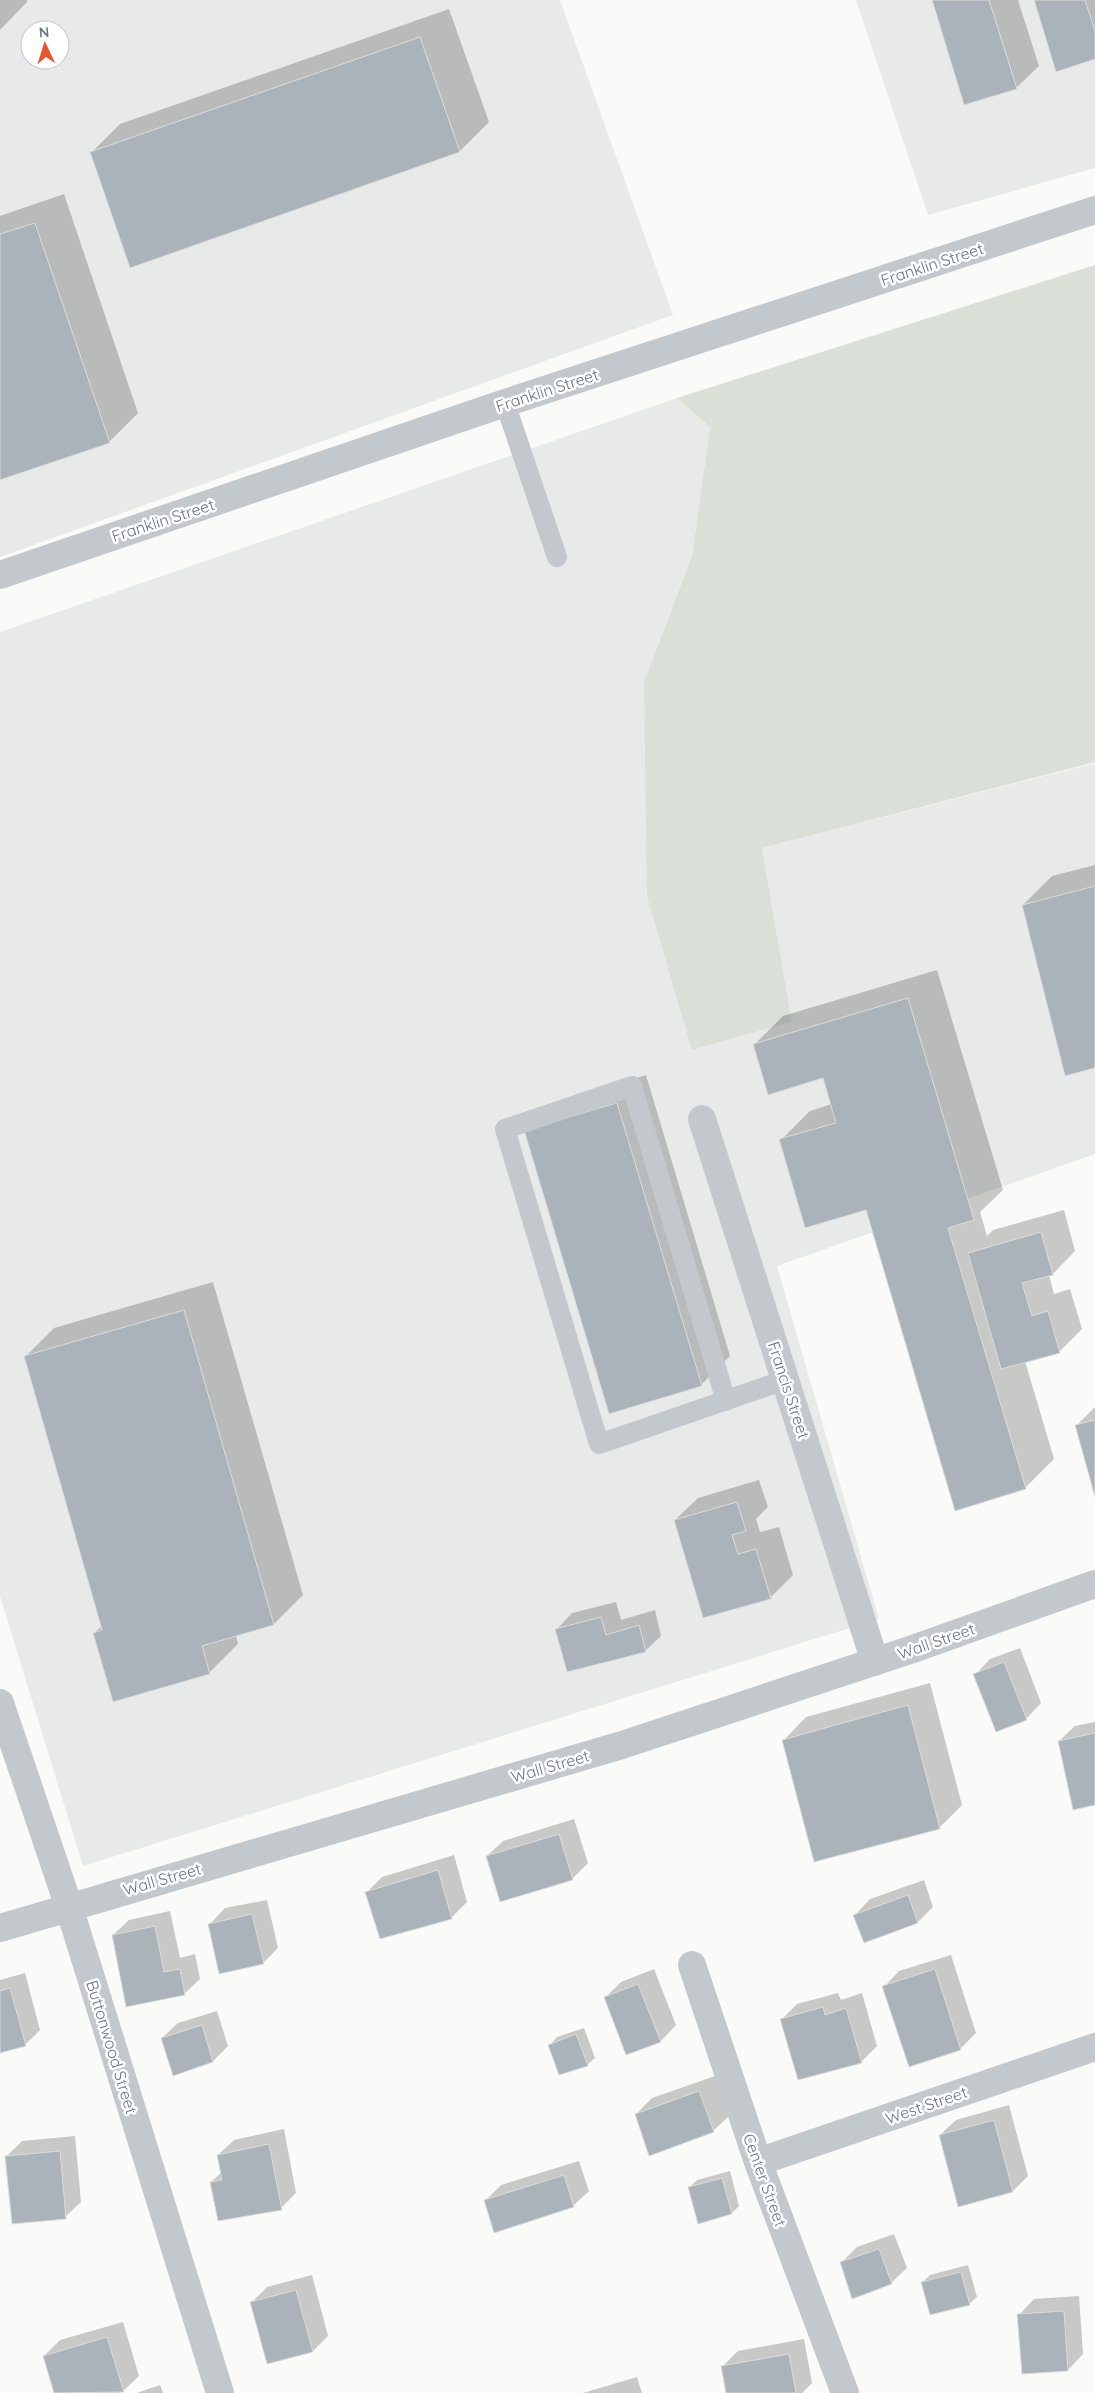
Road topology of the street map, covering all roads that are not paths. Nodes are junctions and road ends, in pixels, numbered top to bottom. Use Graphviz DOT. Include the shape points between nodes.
graph roads {
  1 [pos="1095,210"];
  2 [pos="505,403"];
  3 [pos="556,557"];
  4 [pos="0,574"];
  5 [pos="702,1119"];
  6 [pos="785,1380"];
  7 [pos="726,1401"];
  8 [pos="1095,1584"];
  9 [pos="875,1662"];
  10 [pos="0,1703"];
  11 [pos="69,1907"];
  12 [pos="0,1928"];
  13 [pos="692,1965"];
  14 [pos="1095,2047"];
  15 [pos="758,2162"];
  16 [pos="220,2393"];
  17 [pos="845,2393"];
  1 -- 2 [label="street, Franklin Street"];
  2 -- 3 [label="lane"];
  2 -- 4 [label="street, Franklin Street"];
  5 -- 6 [label="street, Francis Street"];
  6 -- 7 [label="lane"];
  6 -- 9 [label="street, Francis Street"];
  7 -- 7 [label="lane" via="600,1444 505,1129 632,1086"];
  8 -- 9 [label="street, Wall Street"];
  9 -- 11 [label="street, Wall Street" via="622,1745"];
  10 -- 11 [label="street, Buttonwood Street"];
  11 -- 12 [label="street, Wall Street"];
  11 -- 16 [label="street, Buttonwood Street"];
  13 -- 15 [label="street, Center Street"];
  14 -- 15 [label="street, West Street"];
  15 -- 17 [label="street, Center Street"];
}
